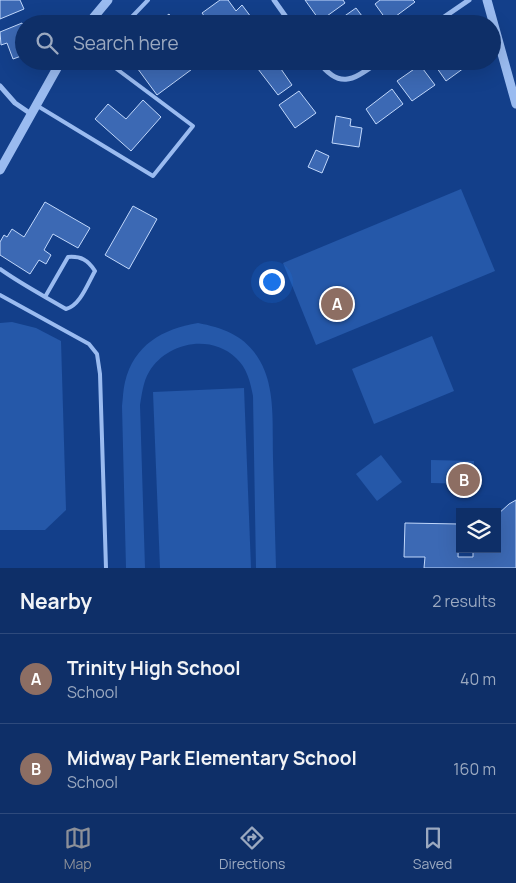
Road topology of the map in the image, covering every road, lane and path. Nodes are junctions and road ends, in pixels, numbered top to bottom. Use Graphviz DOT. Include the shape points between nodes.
graph roads {
  1 [pos="108,0"];
  2 [pos="148,0"];
  3 [pos="274,0"];
  4 [pos="469,0"];
  5 [pos="487,0"];
  6 [pos="96,15"];
  7 [pos="134,15"];
  8 [pos="285,15"];
  9 [pos="447,15"];
  10 [pos="491,15"];
  11 [pos="501,50"];
  12 [pos="56,70"];
  13 [pos="118,70"];
  14 [pos="326,70"];
  15 [pos="365,70"];
  16 [pos="0,86"];
  17 [pos="516,104"];
  18 [pos="36,105"];
  19 [pos="31,114"];
  20 [pos="0,170"];
  21 [pos="0,269"];
  22 [pos="0,295"];
  23 [pos="44,297"];
  24 [pos="106,568"];
  1 -- 6 [label="street"];
  2 -- 7 [label="lane"];
  3 -- 8 [label="street"];
  4 -- 9 [label="street"];
  5 -- 10 [label="street"];
  11 -- 17 [label="street"];
  12 -- 18 [label="street"];
  13 -- 18 [label="lane" via="193,126 153,176"];
  14 -- 15 [label="street" via="337,79 349,80"];
  16 -- 19 [label="street" via="15,103"];
  18 -- 19 [label="street"];
  19 -- 20 [label="street"];
  21 -- 23 [label="lane"];
  22 -- 24 [label="lane" via="89,344 97,354"];
  23 -- 23 [label="lane" via="68,257 78,256 91,264 95,271 71,308 66,309"];
}
